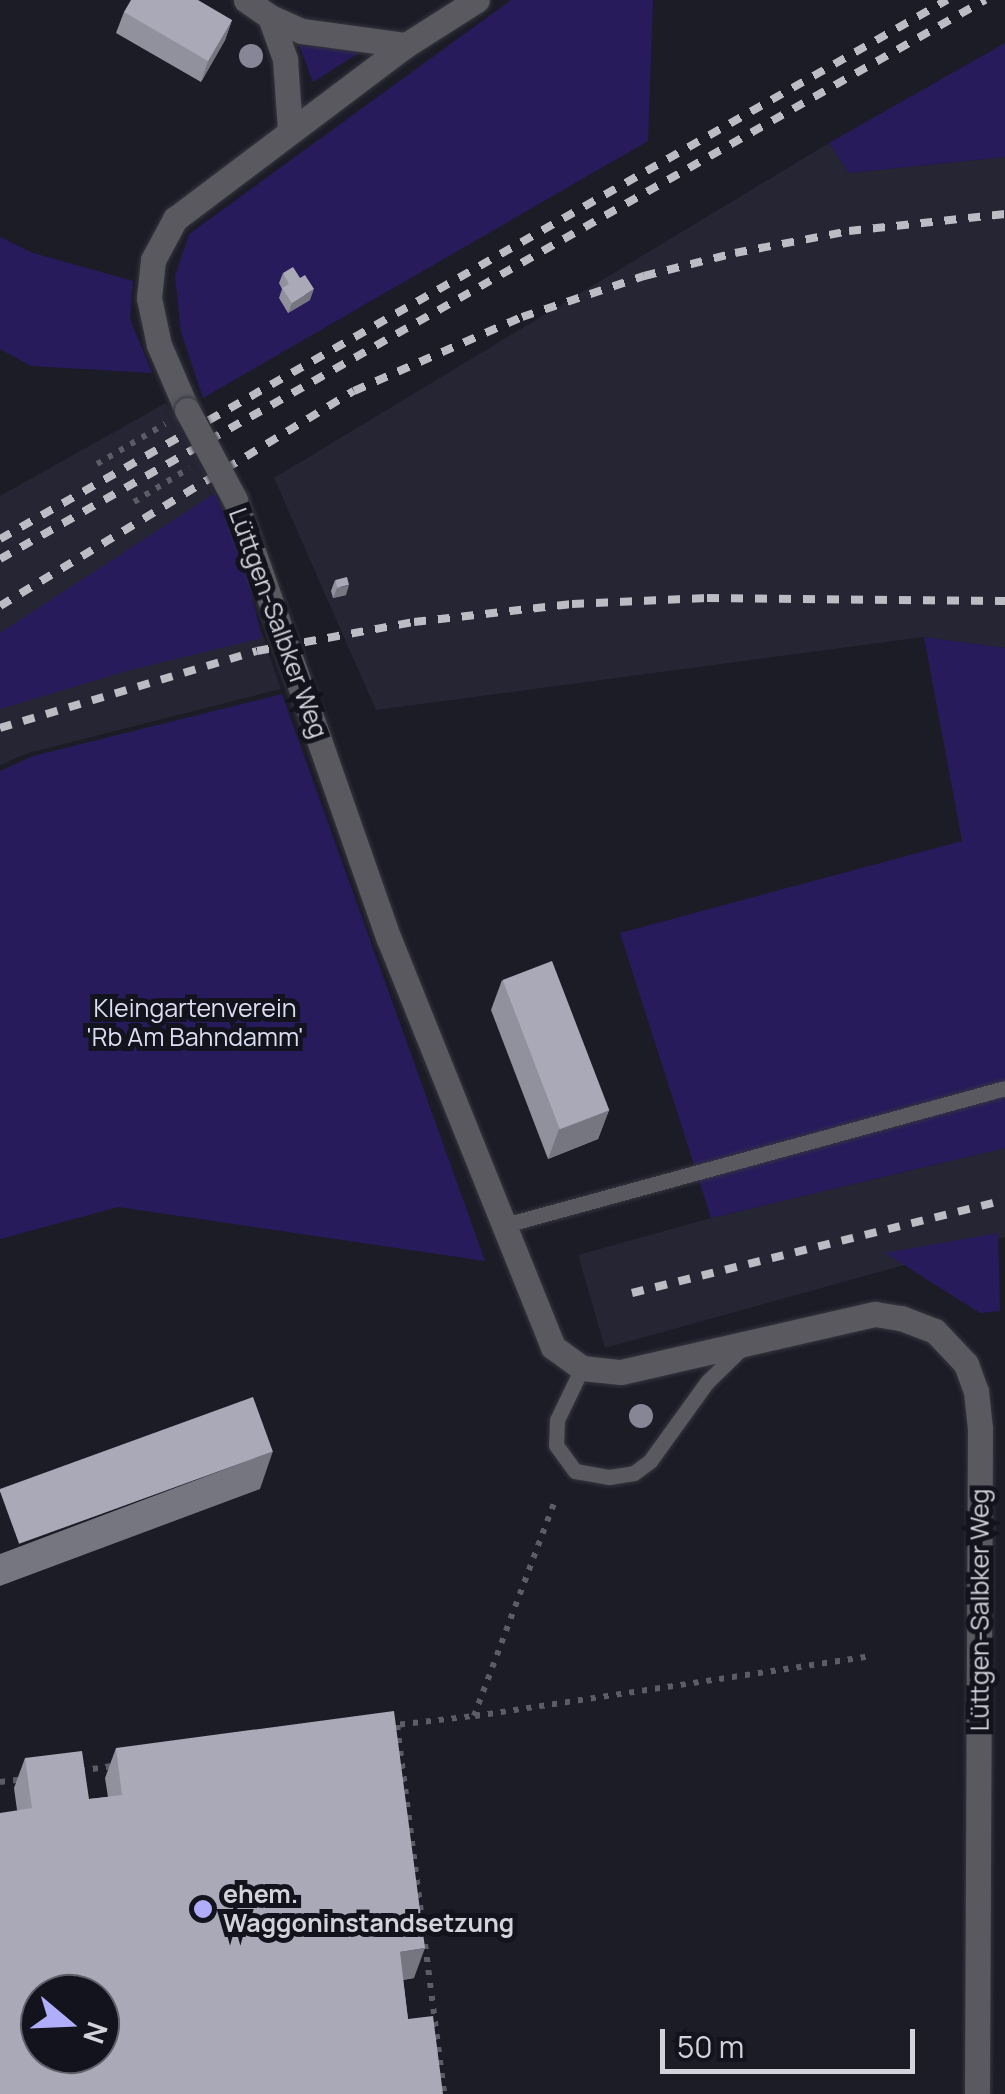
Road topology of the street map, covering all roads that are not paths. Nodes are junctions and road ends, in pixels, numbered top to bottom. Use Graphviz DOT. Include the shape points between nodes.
graph roads {
  1 [pos="246,0"];
  2 [pos="477,0"];
  3 [pos="270,18"];
  4 [pos="406,45"];
  5 [pos="290,130"];
  6 [pos="1005,1088"];
  7 [pos="505,1224"];
  8 [pos="750,1343"];
  9 [pos="582,1368"];
  10 [pos="977,2094"];
  1 -- 3 [label="street"];
  2 -- 4 [label="street, Lüttgen-Salbker Weg"];
  3 -- 4 [label="street" via="321,35"];
  3 -- 5 [label="street" via="288,73"];
  4 -- 5 [label="street, Lüttgen-Salbker Weg"];
  5 -- 7 [label="street, Lüttgen-Salbker Weg, bridge" via="175,218 156,251 150,309 187,410 235,500 389,939"];
  6 -- 7 [label="lane"];
  7 -- 9 [label="street, Lüttgen-Salbker Weg" via="545,1333"];
  8 -- 9 [label="street, Lüttgen-Salbker Weg" via="621,1372"];
  8 -- 9 [label="lane, Lüttgen-Salbker Weg" via="708,1382 645,1466 609,1478 576,1471 556,1445 557,1420"];
  8 -- 10 [label="street, Lüttgen-Salbker Weg" via="854,1316 901,1318 944,1337 966,1364 976,1391"];
}
